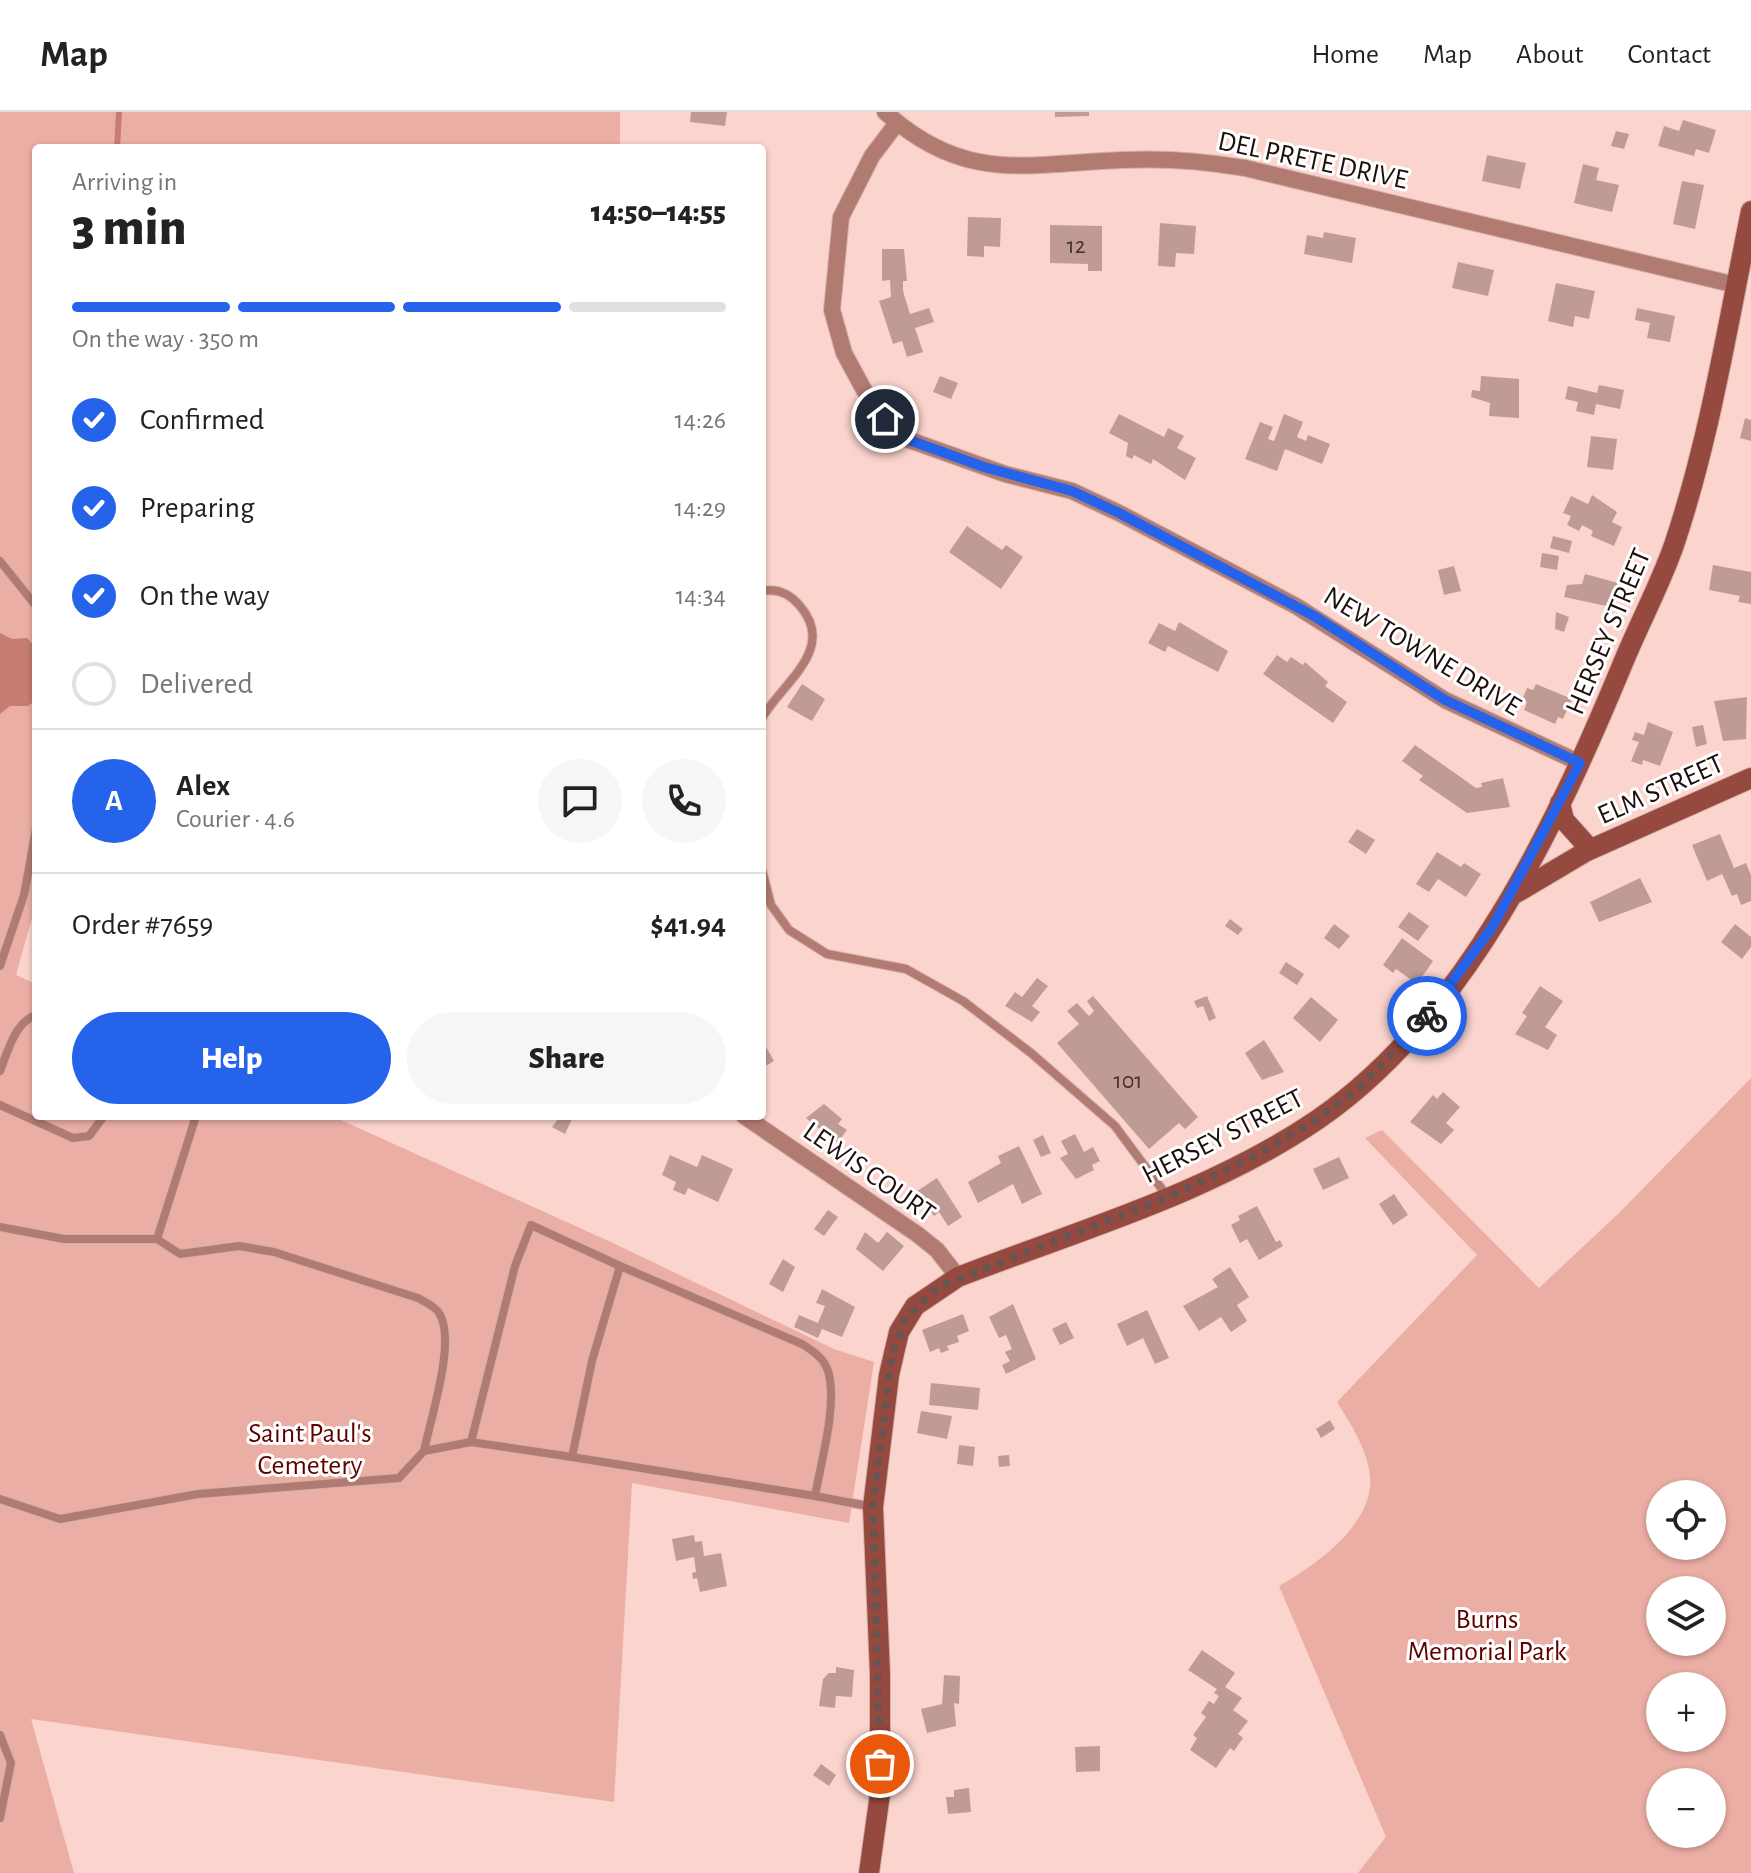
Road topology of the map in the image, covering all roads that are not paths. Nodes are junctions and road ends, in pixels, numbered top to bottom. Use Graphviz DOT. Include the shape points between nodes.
graph roads {
  1 [pos="891,118"];
  2 [pos="1751,211"];
  3 [pos="1736,285"];
  4 [pos="0,561"];
  5 [pos="766,591"];
  6 [pos="32,601"];
  7 [pos="766,713"];
  8 [pos="1580,763"];
  9 [pos="1751,778"];
  10 [pos="1560,803"];
  11 [pos="1590,849"];
  12 [pos="32,851"];
  13 [pos="766,886"];
  14 [pos="1509,898"];
  15 [pos="0,966"];
  16 [pos="32,1016"];
  17 [pos="0,1071"];
  18 [pos="0,1105"];
  19 [pos="32,1119"];
  20 [pos="33,1120"];
  21 [pos="101,1120"];
  22 [pos="195,1120"];
  23 [pos="750,1120"];
  24 [pos="1168,1197"];
  25 [pos="0,1227"];
  26 [pos="157,1239"];
  27 [pos="620,1266"];
  28 [pos="958,1277"];
  29 [pos="471,1442"];
  30 [pos="424,1451"];
  31 [pos="572,1457"];
  32 [pos="815,1496"];
  33 [pos="0,1499"];
  34 [pos="873,1507"];
  35 [pos="0,1735"];
  36 [pos="0,1818"];
  37 [pos="869,1873"];
  1 -- 3 [label="street, DEL PRETE DRIVE" via="946,152 989,166 1175,160 1258,170"];
  1 -- 8 [label="street, NEW TOWNE DRIVE" via="841,217 832,310 844,353 898,436 994,471 1072,491 1119,513 1296,606 1445,700"];
  2 -- 3 [label="street, HERSEY STREET"];
  3 -- 8 [label="street, HERSEY STREET" via="1701,450 1673,548"];
  4 -- 6 [label="lane"];
  5 -- 7 [label="lane" via="790,596 815,630 805,661"];
  8 -- 10 [label="street, HERSEY STREET"];
  9 -- 11 [label="street, ELM STREET"];
  10 -- 11 [label="street" via="1564,820"];
  10 -- 14 [label="street, HERSEY STREET"];
  11 -- 14 [label="street, ELM STREET"];
  12 -- 15 [label="lane" via="24,895"];
  13 -- 24 [label="lane" via="771,905 789,930 827,954 906,969 963,1001 1106,1117"];
  14 -- 24 [label="street, HERSEY STREET" via="1429,1013 1363,1085 1289,1138"];
  16 -- 17 [label="lane" via="18,1029"];
  18 -- 19 [label="lane"];
  20 -- 21 [label="lane" via="73,1138 89,1136"];
  22 -- 26 [label="lane"];
  23 -- 28 [label="street, LEWIS COURT" via="917,1234"];
  24 -- 28 [label="street, HERSEY STREET"];
  25 -- 26 [label="lane" via="64,1239"];
  26 -- 30 [label="lane" via="180,1254 239,1246 274,1252 418,1298 438,1310 445,1351"];
  27 -- 29 [label="lane" via="531,1225 515,1266"];
  27 -- 31 [label="lane" via="592,1361"];
  27 -- 32 [label="lane" via="819,1356 828,1371 830,1404"];
  28 -- 34 [label="street, HERSEY STREET" via="915,1306 899,1332"];
  29 -- 30 [label="lane"];
  29 -- 31 [label="lane"];
  30 -- 33 [label="lane" via="399,1478 198,1494 60,1519"];
  31 -- 32 [label="lane"];
  32 -- 34 [label="lane"];
  34 -- 37 [label="street, HERSEY STREET" via="880,1779"];
  35 -- 36 [label="lane" via="11,1763"];
}
